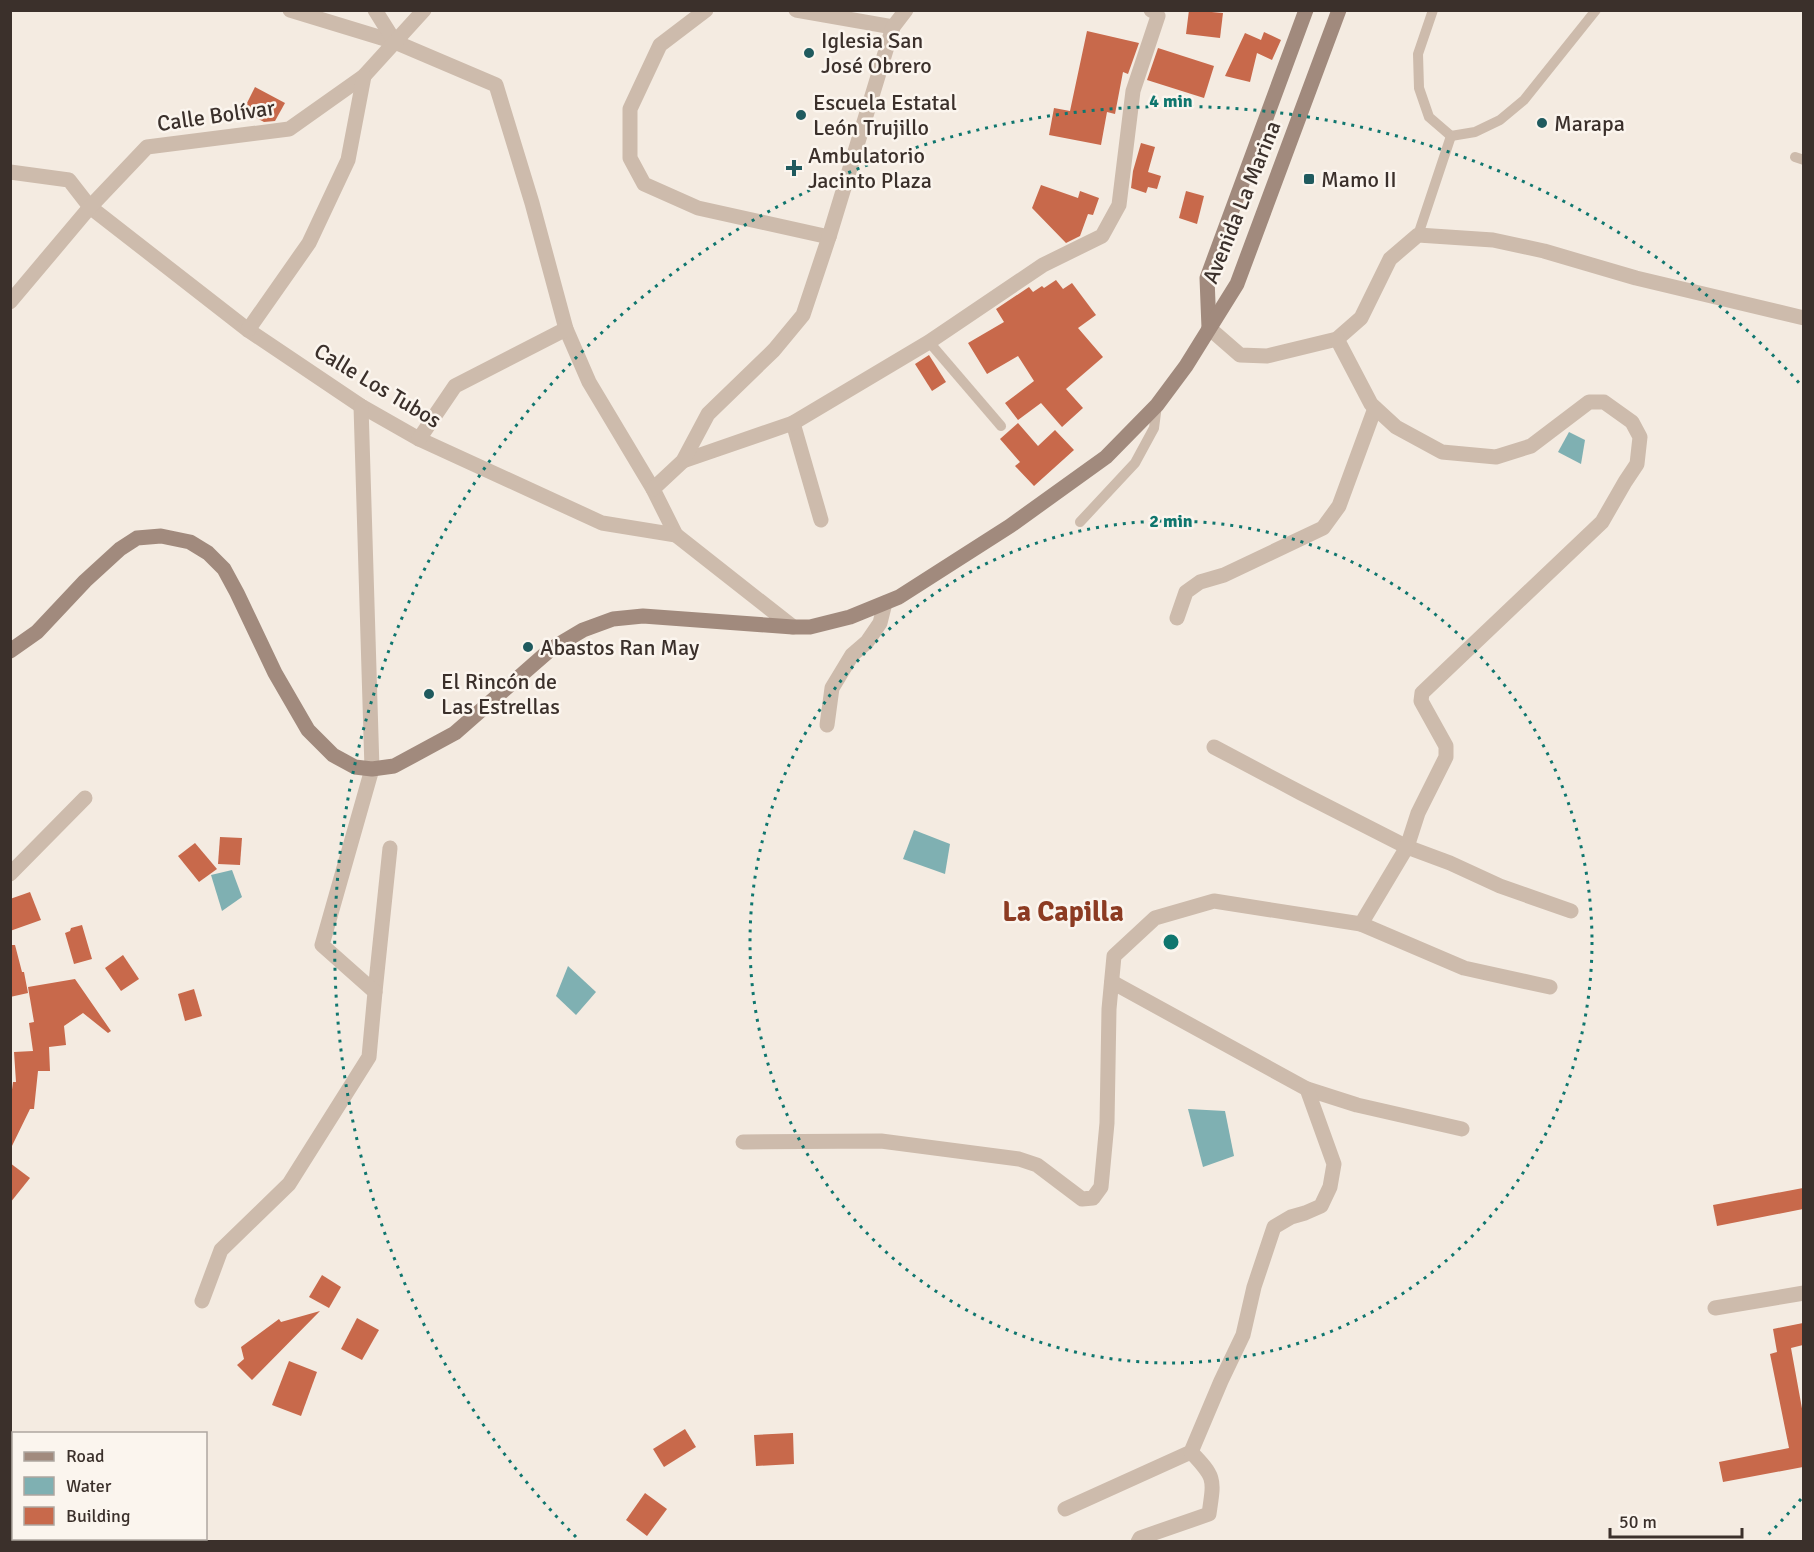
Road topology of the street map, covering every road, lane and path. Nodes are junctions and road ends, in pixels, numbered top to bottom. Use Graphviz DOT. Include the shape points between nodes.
graph roads {
  1 [pos="290,10"];
  2 [pos="375,10"];
  3 [pos="382,10"];
  4 [pos="424,10"];
  5 [pos="706,10"];
  6 [pos="796,10"];
  7 [pos="906,10"];
  8 [pos="1151,10"];
  9 [pos="1306,10"];
  10 [pos="1339,10"];
  11 [pos="1433,10"];
  12 [pos="1596,10"];
  13 [pos="893,27"];
  14 [pos="394,42"];
  15 [pos="363,76"];
  16 [pos="1451,136"];
  17 [pos="10,172"];
  18 [pos="90,207"];
  19 [pos="1418,235"];
  20 [pos="829,237"];
  21 [pos="10,302"];
  22 [pos="1803,318"];
  23 [pos="566,328"];
  24 [pos="1209,328"];
  25 [pos="248,330"];
  26 [pos="1337,339"];
  27 [pos="929,342"];
  28 [pos="1157,405"];
  29 [pos="361,406"];
  30 [pos="1375,408"];
  31 [pos="793,423"];
  32 [pos="1001,426"];
  33 [pos="419,439"];
  34 [pos="683,461"];
  35 [pos="653,489"];
  36 [pos="821,520"];
  37 [pos="1080,522"];
  38 [pos="676,535"];
  39 [pos="885,603"];
  40 [pos="1177,618"];
  41 [pos="793,627"];
  42 [pos="10,651"];
  43 [pos="827,725"];
  44 [pos="1214,747"];
  45 [pos="372,769"];
  46 [pos="85,798"];
  47 [pos="1407,847"];
  48 [pos="390,848"];
  49 [pos="10,874"];
  50 [pos="1571,911"];
  51 [pos="1361,924"];
  52 [pos="1112,982"];
  53 [pos="1550,987"];
  54 [pos="375,992"];
  55 [pos="1307,1089"];
  56 [pos="1462,1129"];
  57 [pos="743,1142"];
  58 [pos="1803,1293"];
  59 [pos="202,1300"];
  60 [pos="1715,1308"];
  61 [pos="1191,1452"];
  62 [pos="1065,1509"];
  63 [pos="1138,1542"];
  1 -- 14 [label="street"];
  2 -- 14 [label="street"];
  3 -- 14 [label="street"];
  4 -- 14 [label="street, Calle Bolívar"];
  5 -- 20 [label="street" via="660,45 630,108 630,158 644,184 698,208"];
  6 -- 13 [label="street"];
  7 -- 13 [label="street"];
  8 -- 27 [label="street" via="1158,16 1133,91 1119,205 1102,236 1043,265"];
  9 -- 24 [label="main road, Avenida La Marina" via="1206,278"];
  10 -- 24 [label="main road, Avenida La Marina" via="1237,284"];
  11 -- 16 [label="lane" via="1418,54 1419,88 1429,117"];
  12 -- 16 [label="lane" via="1524,100 1500,120 1475,132"];
  13 -- 20 [label="street"];
  14 -- 15 [label="street, Calle Bolívar"];
  14 -- 23 [label="street" via="496,85"];
  15 -- 18 [label="street, Calle Bolívar" via="288,129 147,147"];
  15 -- 25 [label="street" via="348,160 309,243"];
  16 -- 19 [label="lane"];
  17 -- 18 [label="street, Calle Los Tubos" via="69,180"];
  18 -- 21 [label="street, Calle Bolívar"];
  18 -- 25 [label="street, Calle Los Tubos"];
  19 -- 22 [label="street" via="1493,240"];
  19 -- 26 [label="street" via="1390,259 1361,318"];
  20 -- 34 [label="street" via="802,315 774,350 708,414"];
  23 -- 33 [label="street" via="454,386"];
  23 -- 35 [label="street" via="589,382"];
  24 -- 26 [label="street" via="1240,355 1267,356"];
  24 -- 28 [label="main road"];
  25 -- 29 [label="street, Calle Los Tubos"];
  26 -- 30 [label="street"];
  27 -- 31 [label="street"];
  27 -- 32 [label="lane"];
  28 -- 37 [label="lane" via="1154,428 1135,463"];
  28 -- 39 [label="main road" via="1106,457 1000,532"];
  29 -- 33 [label="street, Calle Los Tubos"];
  29 -- 45 [label="street"];
  30 -- 40 [label="street" via="1339,506 1323,528 1224,575 1200,582 1186,592"];
  30 -- 47 [label="street" via="1396,427 1442,452 1496,457 1531,446 1589,402 1604,402 1632,422 1640,437 1638,464 1602,522 1422,693 1421,701 1447,751"];
  31 -- 34 [label="street"];
  31 -- 36 [label="street"];
  33 -- 38 [label="street, Calle Los Tubos" via="602,523"];
  34 -- 35 [label="street"];
  35 -- 38 [label="street"];
  38 -- 41 [label="street"];
  39 -- 41 [label="main road" via="850,617"];
  39 -- 43 [label="street" via="880,623 852,655 832,688"];
  41 -- 45 [label="main road" via="643,616 613,619 583,630 551,649 454,733 394,766"];
  42 -- 45 [label="main road" via="37,632 85,581 137,538 161,536 190,542 224,569 308,730 333,755 355,767"];
  44 -- 47 [label="street"];
  45 -- 54 [label="street" via="322,945"];
  46 -- 49 [label="street"];
  47 -- 50 [label="street"];
  47 -- 51 [label="street"];
  48 -- 54 [label="street"];
  51 -- 52 [label="street" via="1214,901 1155,918 1114,956"];
  51 -- 53 [label="street" via="1464,968"];
  52 -- 55 [label="street"];
  52 -- 57 [label="street" via="1107,1123 1101,1187 1093,1198 1082,1199 1037,1165 1020,1159 881,1141"];
  54 -- 59 [label="street" via="369,1057 289,1184 221,1250"];
  55 -- 56 [label="street"];
  55 -- 61 [label="street" via="1334,1164 1330,1187 1321,1206 1274,1227 1243,1335"];
  58 -- 60 [label="street"];
  61 -- 62 [label="street"];
  61 -- 63 [label="street" via="1210,1473 1213,1489 1209,1514"];
}
